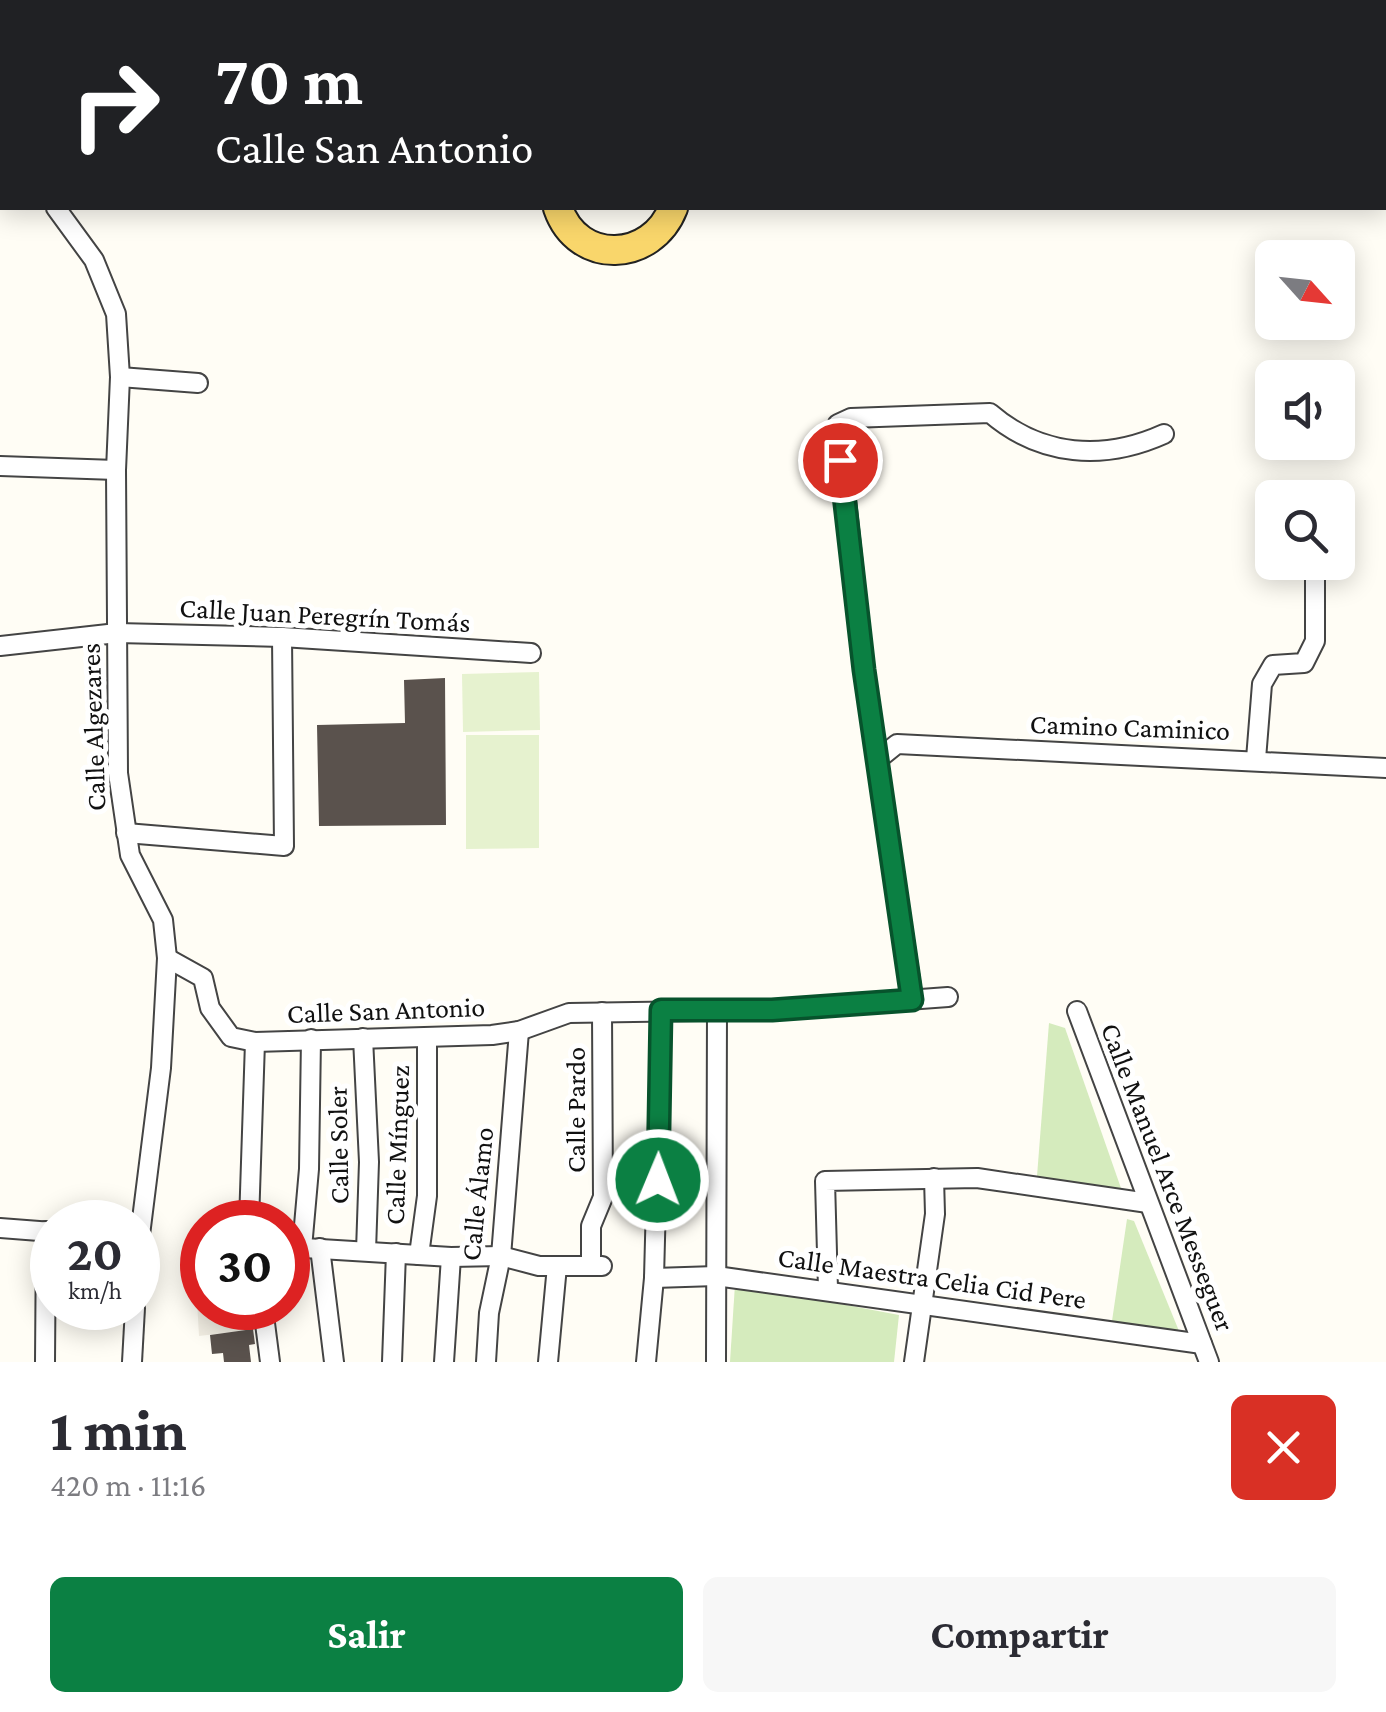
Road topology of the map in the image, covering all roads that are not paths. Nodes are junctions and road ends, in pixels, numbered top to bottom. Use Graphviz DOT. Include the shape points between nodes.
graph roads {
  1 [pos="58,210"];
  2 [pos="555,210"];
  3 [pos="671,214"];
  4 [pos="120,377"];
  5 [pos="198,383"];
  6 [pos="1164,434"];
  7 [pos="0,466"];
  8 [pos="116,470"];
  9 [pos="1316,580"];
  10 [pos="117,633"];
  11 [pos="282,637"];
  12 [pos="0,646"];
  13 [pos="530,653"];
  14 [pos="1256,759"];
  15 [pos="877,760"];
  16 [pos="1386,768"];
  17 [pos="126,832"];
  18 [pos="167,958"];
  19 [pos="948,997"];
  20 [pos="912,1000"];
  21 [pos="661,1010"];
  22 [pos="718,1010"];
  23 [pos="602,1012"];
  24 [pos="1076,1012"];
  25 [pos="519,1032"];
  26 [pos="427,1036"];
  27 [pos="363,1038"];
  28 [pos="311,1039"];
  29 [pos="255,1042"];
  30 [pos="934,1178"];
  31 [pos="143,1200"];
  32 [pos="249,1200"];
  33 [pos="307,1200"];
  34 [pos="1148,1202"];
  35 [pos="0,1228"];
  36 [pos="30,1230"];
  37 [pos="310,1248"];
  38 [pos="366,1251"];
  39 [pos="396,1254"];
  40 [pos="419,1255"];
  41 [pos="501,1256"];
  42 [pos="451,1257"];
  43 [pos="557,1266"];
  44 [pos="310,1274"];
  45 [pos="716,1276"];
  46 [pos="654,1278"];
  47 [pos="828,1289"];
  48 [pos="922,1303"];
  49 [pos="46,1330"];
  50 [pos="133,1330"];
  51 [pos="266,1330"];
  52 [pos="1206,1353"];
  53 [pos="45,1362"];
  54 [pos="132,1362"];
  55 [pos="270,1362"];
  56 [pos="334,1362"];
  57 [pos="392,1362"];
  58 [pos="444,1362"];
  59 [pos="486,1362"];
  60 [pos="548,1362"];
  61 [pos="646,1362"];
  62 [pos="716,1362"];
  63 [pos="914,1362"];
  1 -- 4 [label="street, Calle Algezares" via="107,286"];
  2 -- 3 [label="main road" via="580,240 612,251 644,244"];
  4 -- 5 [label="street"];
  4 -- 8 [label="street, Calle Algezares"];
  6 -- 15 [label="street" via="1134,448 1072,452 1014,434 990,413 851,418 838,424"];
  7 -- 8 [label="street"];
  8 -- 10 [label="street, Calle Algezares"];
  9 -- 14 [label="street" via="1315,641 1304,663 1273,666 1262,684"];
  10 -- 11 [label="street, Calle Juan Peregrín Tomás"];
  10 -- 12 [label="street, Calle Juan Peregrín Tomás"];
  10 -- 17 [label="street, Calle Algezares" via="118,773"];
  11 -- 13 [label="street, Calle Juan Peregrín Tomás"];
  11 -- 17 [label="street" via="284,846"];
  14 -- 15 [label="street, Camino Caminico" via="898,744"];
  14 -- 16 [label="street, Camino Caminico"];
  15 -- 20 [label="street"];
  17 -- 18 [label="street, Calle Algezares" via="130,855 163,920"];
  18 -- 29 [label="street, Calle San Antonio" via="204,978 210,1008 230,1037"];
  18 -- 31 [label="street, Calle Algezares"];
  19 -- 20 [label="street, Calle San Antonio"];
  20 -- 22 [label="street, Calle San Antonio"];
  21 -- 22 [label="street, Calle San Antonio"];
  21 -- 23 [label="street, Calle San Antonio"];
  21 -- 46 [label="street"];
  22 -- 45 [label="street"];
  23 -- 25 [label="street, Calle San Antonio" via="569,1013"];
  23 -- 43 [label="street, Calle Pardo" via="603,1197 591,1226 597,1266"];
  24 -- 34 [label="street, Calle Manuel Arce Messeguer"];
  25 -- 26 [label="street, Calle San Antonio"];
  25 -- 41 [label="street, Calle Álamo"];
  26 -- 27 [label="street, Calle San Antonio"];
  26 -- 40 [label="street, Calle Mínguez" via="428,1196"];
  27 -- 28 [label="street, Calle San Antonio"];
  27 -- 38 [label="street, Calle Soler"];
  28 -- 29 [label="street, Calle San Antonio"];
  28 -- 33 [label="street"];
  29 -- 32 [label="street"];
  30 -- 34 [label="street"];
  30 -- 47 [label="street" via="826,1181"];
  30 -- 48 [label="street"];
  34 -- 52 [label="street, Calle Manuel Arce Messeguer"];
  35 -- 36 [label="street"];
  37 -- 38 [label="street"];
  38 -- 39 [label="street"];
  39 -- 40 [label="street"];
  39 -- 57 [label="street"];
  40 -- 42 [label="street"];
  41 -- 42 [label="street"];
  41 -- 43 [label="street"];
  41 -- 59 [label="street, Calle Álamo"];
  42 -- 58 [label="street"];
  43 -- 60 [label="street"];
  44 -- 56 [label="street"];
  45 -- 46 [label="street, Calle Maestra Celia Cid Pere"];
  45 -- 47 [label="street, Calle Maestra Celia Cid Pere"];
  45 -- 62 [label="street"];
  46 -- 61 [label="street"];
  47 -- 48 [label="street, Calle Maestra Celia Cid Pere"];
  48 -- 52 [label="street, Calle Maestra Celia Cid Pere"];
  48 -- 63 [label="street"];
  49 -- 53 [label="street"];
  50 -- 54 [label="street"];
  51 -- 55 [label="street"];
}
